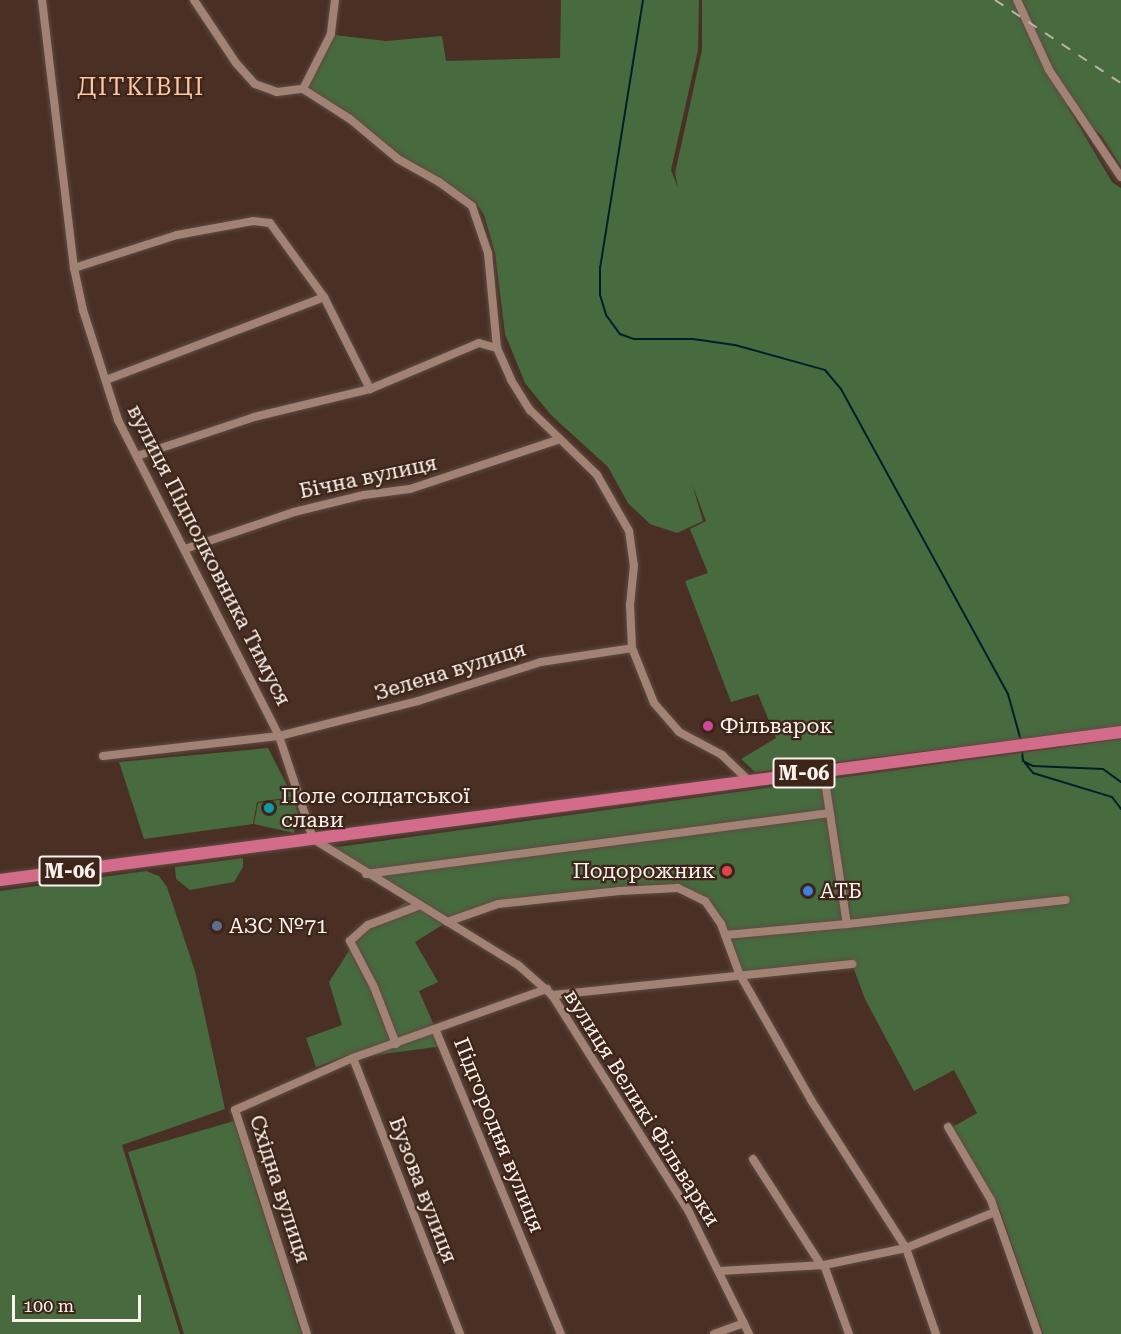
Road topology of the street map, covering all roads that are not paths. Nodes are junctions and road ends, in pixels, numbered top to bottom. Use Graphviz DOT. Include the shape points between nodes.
graph roads {
  1 [pos="42,0"];
  2 [pos="194,0"];
  3 [pos="335,0"];
  4 [pos="1017,0"];
  5 [pos="303,88"];
  6 [pos="1121,177"];
  7 [pos="74,268"];
  8 [pos="324,297"];
  9 [pos="497,348"];
  10 [pos="106,381"];
  11 [pos="370,389"];
  12 [pos="560,439"];
  13 [pos="137,456"];
  14 [pos="185,549"];
  15 [pos="632,648"];
  16 [pos="1121,732"];
  17 [pos="279,736"];
  18 [pos="103,756"];
  19 [pos="823,769"];
  20 [pos="749,781"];
  21 [pos="828,813"];
  22 [pos="313,839"];
  23 [pos="365,874"];
  24 [pos="0,880"];
  25 [pos="1066,900"];
  26 [pos="418,906"];
  27 [pos="447,922"];
  28 [pos="847,924"];
  29 [pos="725,935"];
  30 [pos="852,964"];
  31 [pos="739,974"];
  32 [pos="549,992"];
  33 [pos="436,1031"];
  34 [pos="396,1044"];
  35 [pos="353,1058"];
  36 [pos="948,1127"];
  37 [pos="753,1159"];
  38 [pos="995,1212"];
  39 [pos="906,1248"];
  40 [pos="823,1265"];
  41 [pos="720,1271"];
  42 [pos="744,1323"];
  43 [pos="307,1334"];
  44 [pos="460,1334"];
  45 [pos="561,1334"];
  46 [pos="714,1334"];
  47 [pos="749,1334"];
  48 [pos="849,1334"];
  49 [pos="936,1334"];
  50 [pos="1038,1334"];
  1 -- 7 [label="street, вулиця Підполковника Тимуся"];
  2 -- 5 [label="street" via="236,63 255,84 277,92"];
  3 -- 5 [label="street" via="331,33"];
  4 -- 6 [label="street" via="1049,70"];
  5 -- 9 [label="street" via="350,119 398,159 472,206 488,253"];
  7 -- 8 [label="street" via="177,236 263,221 270,223 286,242"];
  7 -- 10 [label="street, вулиця Підполковника Тимуся"];
  8 -- 10 [label="street"];
  8 -- 11 [label="street"];
  9 -- 11 [label="street" via="479,343"];
  9 -- 12 [label="street" via="530,410"];
  10 -- 13 [label="street, вулиця Підполковника Тимуся" via="118,420"];
  11 -- 13 [label="street" via="254,417"];
  12 -- 14 [label="street, Бічна вулиця" via="410,489 364,495 294,512"];
  12 -- 15 [label="street" via="597,475 629,531 634,565 630,605"];
  13 -- 14 [label="street, вулиця Підполковника Тимуся"];
  14 -- 17 [label="street, вулиця Підполковника Тимуся"];
  15 -- 17 [label="street, Зелена вулиця" via="541,663 418,701"];
  15 -- 20 [label="street" via="663,717 688,738 722,755"];
  16 -- 19 [label="highway, М-06"];
  17 -- 18 [label="street, Зелена вулиця"];
  17 -- 22 [label="street, вулиця Підполковника Тимуся"];
  19 -- 20 [label="highway, М-06"];
  19 -- 21 [label="street"];
  20 -- 22 [label="highway, М-06"];
  21 -- 23 [label="street"];
  21 -- 28 [label="street"];
  22 -- 23 [label="street, вулиця Великі Фільварки"];
  22 -- 24 [label="highway, М-06"];
  23 -- 26 [label="street, вулиця Великі Фільварки"];
  25 -- 28 [label="street"];
  26 -- 27 [label="street, вулиця Великі Фільварки"];
  26 -- 34 [label="street" via="368,925 350,941 374,987"];
  27 -- 29 [label="street" via="498,904 678,888 705,901"];
  27 -- 32 [label="street, вулиця Великі Фільварки" via="518,965"];
  28 -- 29 [label="street"];
  29 -- 31 [label="street"];
  30 -- 31 [label="street"];
  31 -- 32 [label="street"];
  31 -- 39 [label="street" via="811,1100"];
  32 -- 33 [label="street"];
  32 -- 41 [label="street, вулиця Великі Фільварки" via="676,1190"];
  33 -- 34 [label="street, Підгородня вулиця"];
  33 -- 45 [label="street, Підгородня вулиця"];
  34 -- 35 [label="street, Підгородня вулиця"];
  35 -- 43 [label="street, Східна вулиця" via="235,1110"];
  35 -- 44 [label="street, Бузова вулиця"];
  36 -- 38 [label="street"];
  37 -- 40 [label="street"];
  38 -- 39 [label="street"];
  38 -- 50 [label="street"];
  39 -- 40 [label="street"];
  39 -- 49 [label="street"];
  40 -- 41 [label="street"];
  40 -- 48 [label="street"];
  41 -- 42 [label="street, вулиця Великі Фільварки"];
  42 -- 46 [label="street"];
  42 -- 47 [label="street, вулиця Великі Фільварки"];
}
